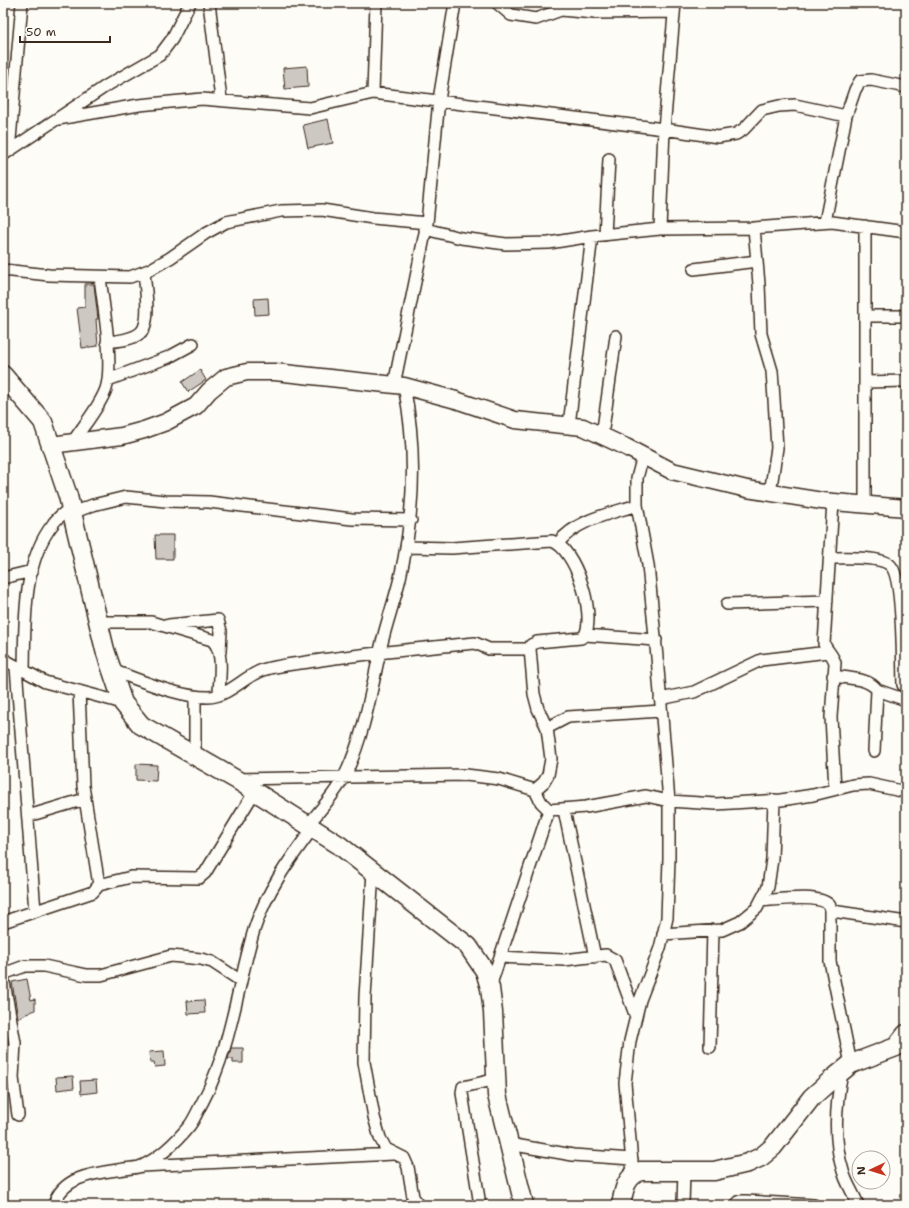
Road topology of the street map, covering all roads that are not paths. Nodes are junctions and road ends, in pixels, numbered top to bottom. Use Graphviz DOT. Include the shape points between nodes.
graph roads {
  1 [pos="22,3"];
  2 [pos="190,3"];
  3 [pos="209,3"];
  4 [pos="376,3"];
  5 [pos="454,3"];
  6 [pos="497,3"];
  7 [pos="675,7"];
  8 [pos="906,87"];
  9 [pos="373,94"];
  10 [pos="221,99"];
  11 [pos="439,100"];
  12 [pos="846,116"];
  13 [pos="58,119"];
  14 [pos="664,129"];
  15 [pos="6,153"];
  16 [pos="609,159"];
  17 [pos="825,222"];
  18 [pos="426,226"];
  19 [pos="865,226"];
  20 [pos="754,228"];
  21 [pos="660,229"];
  22 [pos="906,232"];
  23 [pos="605,235"];
  24 [pos="592,236"];
  25 [pos="757,262"];
  26 [pos="3,270"];
  27 [pos="694,270"];
  28 [pos="144,272"];
  29 [pos="100,277"];
  30 [pos="865,316"];
  31 [pos="906,316"];
  32 [pos="616,336"];
  33 [pos="107,342"];
  34 [pos="192,344"];
  35 [pos="3,375"];
  36 [pos="108,380"];
  37 [pos="906,381"];
  38 [pos="865,382"];
  39 [pos="399,386"];
  40 [pos="569,426"];
  41 [pos="602,436"];
  42 [pos="72,443"];
  43 [pos="51,445"];
  44 [pos="643,456"];
  45 [pos="770,493"];
  46 [pos="833,502"];
  47 [pos="637,505"];
  48 [pos="865,505"];
  49 [pos="906,508"];
  50 [pos="72,510"];
  51 [pos="411,520"];
  52 [pos="558,542"];
  53 [pos="406,547"];
  54 [pos="830,558"];
  55 [pos="32,571"];
  56 [pos="3,578"];
  57 [pos="827,601"];
  58 [pos="726,604"];
  59 [pos="98,622"];
  60 [pos="163,626"];
  61 [pos="585,635"];
  62 [pos="656,640"];
  63 [pos="530,649"];
  64 [pos="380,652"];
  65 [pos="828,652"];
  66 [pos="220,653"];
  67 [pos="3,659"];
  68 [pos="20,669"];
  69 [pos="112,670"];
  70 [pos="833,676"];
  71 [pos="903,685"];
  72 [pos="877,690"];
  73 [pos="79,692"];
  74 [pos="219,695"];
  75 [pos="195,696"];
  76 [pos="906,700"];
  77 [pos="123,703"];
  78 [pos="661,705"];
  79 [pos="547,728"];
  80 [pos="874,750"];
  81 [pos="195,756"];
  82 [pos="344,777"];
  83 [pos="237,780"];
  84 [pos="835,789"];
  85 [pos="535,790"];
  86 [pos="255,791"];
  87 [pos="906,792"];
  88 [pos="85,799"];
  89 [pos="774,800"];
  90 [pos="669,801"];
  91 [pos="549,810"];
  92 [pos="564,810"];
  93 [pos="28,816"];
  94 [pos="310,827"];
  95 [pos="373,872"];
  96 [pos="98,885"];
  97 [pos="761,901"];
  98 [pos="35,911"];
  99 [pos="832,911"];
  100 [pos="3,922"];
  101 [pos="906,922"];
  102 [pos="713,930"];
  103 [pos="663,934"];
  104 [pos="500,957"];
  105 [pos="595,957"];
  106 [pos="3,974"];
  107 [pos="3,977"];
  108 [pos="241,981"];
  109 [pos="490,988"];
  110 [pos="636,1018"];
  111 [pos="905,1039"];
  112 [pos="710,1046"];
  113 [pos="846,1068"];
  114 [pos="497,1079"];
  115 [pos="18,1114"];
  116 [pos="509,1144"];
  117 [pos="394,1154"];
  118 [pos="141,1166"];
  119 [pos="632,1167"];
  120 [pos="684,1171"];
  121 [pos="54,1205"];
  122 [pos="419,1205"];
  123 [pos="480,1205"];
  124 [pos="524,1205"];
  125 [pos="621,1205"];
  126 [pos="683,1205"];
  127 [pos="736,1205"];
  128 [pos="814,1205"];
  129 [pos="858,1205"];
  1 -- 15 [label="street"];
  2 -- 13 [label="street" via="172,39 160,55 106,86"];
  3 -- 10 [label="street"];
  4 -- 9 [label="street"];
  5 -- 11 [label="street"];
  6 -- 7 [label="street" via="511,15 536,19 561,10 594,13"];
  7 -- 14 [label="street"];
  8 -- 12 [label="street" via="871,80 860,82"];
  9 -- 10 [label="street" via="310,108"];
  9 -- 11 [label="street"];
  10 -- 13 [label="street" via="139,105"];
  11 -- 14 [label="street"];
  11 -- 18 [label="street"];
  12 -- 14 [label="street" via="795,105 779,106 762,110 744,130 729,137 718,138"];
  12 -- 17 [label="street"];
  13 -- 15 [label="street"];
  14 -- 21 [label="street"];
  16 -- 23 [label="street"];
  17 -- 19 [label="street"];
  17 -- 20 [label="street"];
  18 -- 24 [label="street" via="461,238 506,244 549,244"];
  18 -- 28 [label="street" via="322,210 281,211 226,222"];
  18 -- 39 [label="street"];
  19 -- 22 [label="street"];
  19 -- 30 [label="street"];
  20 -- 21 [label="street"];
  20 -- 25 [label="street"];
  21 -- 23 [label="street"];
  23 -- 24 [label="street"];
  24 -- 40 [label="street"];
  25 -- 27 [label="street"];
  25 -- 45 [label="street" via="761,334 772,371 777,448"];
  26 -- 29 [label="street"];
  28 -- 29 [label="street" via="130,277"];
  28 -- 33 [label="street" via="146,325 141,333 131,338"];
  29 -- 33 [label="street"];
  30 -- 31 [label="street"];
  30 -- 38 [label="street"];
  32 -- 41 [label="street"];
  33 -- 36 [label="street"];
  34 -- 36 [label="street" via="169,357"];
  35 -- 43 [label="main road" via="43,422"];
  36 -- 42 [label="street" via="101,399"];
  37 -- 38 [label="street"];
  38 -- 48 [label="street"];
  39 -- 40 [label="street" via="456,400 515,420"];
  39 -- 42 [label="street" via="275,372 248,372 226,377 196,406 166,422 122,436"];
  39 -- 51 [label="street" via="410,433"];
  40 -- 41 [label="street" via="583,427"];
  41 -- 44 [label="street"];
  42 -- 43 [label="street"];
  43 -- 50 [label="main road"];
  44 -- 45 [label="street" via="672,472"];
  44 -- 47 [label="street" via="637,478"];
  45 -- 46 [label="street"];
  46 -- 48 [label="street"];
  46 -- 54 [label="street"];
  47 -- 52 [label="street" via="578,525"];
  47 -- 62 [label="street" via="648,565"];
  48 -- 49 [label="street"];
  50 -- 51 [label="street" via="126,497 209,502 352,519"];
  50 -- 55 [label="street" via="53,523 40,546"];
  50 -- 59 [label="main road"];
  51 -- 53 [label="street"];
  52 -- 53 [label="street" via="452,548"];
  52 -- 61 [label="street" via="585,589 588,604"];
  53 -- 64 [label="street" via="400,580"];
  54 -- 57 [label="street"];
  54 -- 71 [label="street" via="877,560 890,565 899,592"];
  55 -- 56 [label="street"];
  55 -- 68 [label="street" via="26,600"];
  57 -- 58 [label="street"];
  57 -- 65 [label="street" via="824,644"];
  59 -- 60 [label="street" via="140,621"];
  59 -- 69 [label="main road"];
  60 -- 66 [label="street" via="212,640"];
  60 -- 66 [label="street" via="218,620 221,631"];
  61 -- 62 [label="street"];
  61 -- 63 [label="street" via="581,638 537,642 531,645"];
  62 -- 78 [label="street"];
  63 -- 64 [label="street" via="488,649 475,643"];
  63 -- 79 [label="street" via="536,703"];
  64 -- 74 [label="street" via="269,668 251,674"];
  64 -- 82 [label="street" via="368,705"];
  65 -- 70 [label="street" via="833,656 835,663"];
  65 -- 78 [label="street" via="761,660"];
  66 -- 74 [label="street"];
  67 -- 68 [label="street"];
  68 -- 73 [label="street" via="45,682"];
  68 -- 93 [label="street"];
  69 -- 75 [label="street"];
  69 -- 77 [label="main road"];
  70 -- 72 [label="street" via="865,681 874,685"];
  70 -- 84 [label="street" via="831,717"];
  72 -- 76 [label="street"];
  72 -- 80 [label="street"];
  73 -- 77 [label="street"];
  73 -- 88 [label="street"];
  74 -- 75 [label="street"];
  75 -- 81 [label="street"];
  77 -- 81 [label="main road" via="141,725"];
  78 -- 79 [label="street" via="568,717"];
  78 -- 90 [label="street"];
  79 -- 85 [label="street" via="550,767 544,782"];
  81 -- 83 [label="main road"];
  82 -- 83 [label="street"];
  82 -- 85 [label="street" via="466,775 499,779"];
  82 -- 94 [label="street"];
  83 -- 86 [label="main road"];
  84 -- 87 [label="street" via="869,784"];
  84 -- 89 [label="street" via="813,795"];
  85 -- 91 [label="street"];
  86 -- 94 [label="main road"];
  86 -- 96 [label="street" via="199,878 131,877"];
  88 -- 93 [label="street"];
  88 -- 96 [label="street"];
  89 -- 90 [label="street" via="716,804"];
  89 -- 97 [label="street" via="772,860 768,887"];
  90 -- 92 [label="street" via="646,796"];
  90 -- 103 [label="street" via="667,918"];
  91 -- 92 [label="street"];
  91 -- 104 [label="street"];
  92 -- 105 [label="street"];
  93 -- 98 [label="street"];
  94 -- 95 [label="main road" via="339,845"];
  94 -- 108 [label="street" via="267,897 254,929"];
  95 -- 109 [label="main road" via="468,946 485,971"];
  95 -- 117 [label="street" via="365,998 364,1062 380,1138 386,1148"];
  96 -- 98 [label="street" via="93,892"];
  97 -- 99 [label="street" via="818,898 828,902"];
  97 -- 102 [label="street" via="757,908 740,922 722,930"];
  98 -- 100 [label="street"];
  99 -- 101 [label="street"];
  99 -- 113 [label="street" via="829,933 830,961"];
  102 -- 103 [label="street"];
  102 -- 112 [label="street"];
  103 -- 110 [label="street"];
  104 -- 105 [label="street" via="564,960"];
  104 -- 109 [label="street"];
  105 -- 110 [label="street" via="606,956 615,960"];
  106 -- 108 [label="street" via="25,966 44,966 86,975 101,975 171,956 212,962"];
  107 -- 115 [label="street" via="15,1042 13,1078"];
  108 -- 118 [label="street" via="212,1083 191,1123 173,1144"];
  109 -- 114 [label="main road"];
  110 -- 119 [label="street" via="630,1041 625,1083"];
  111 -- 113 [label="main road" via="896,1047"];
  113 -- 120 [label="main road" via="812,1097 761,1157 730,1168"];
  113 -- 129 [label="street" via="839,1089 839,1155 843,1172"];
  114 -- 116 [label="main road" via="497,1095"];
  114 -- 123 [label="street" via="463,1087 462,1093"];
  116 -- 119 [label="street"];
  116 -- 124 [label="main road"];
  117 -- 118 [label="street"];
  117 -- 122 [label="street" via="404,1158 413,1197"];
  118 -- 121 [label="street" via="95,1173 73,1180 56,1197"];
  119 -- 120 [label="main road"];
  119 -- 125 [label="main road"];
  120 -- 126 [label="street"];
  127 -- 128 [label="street" via="740,1201"];
}
